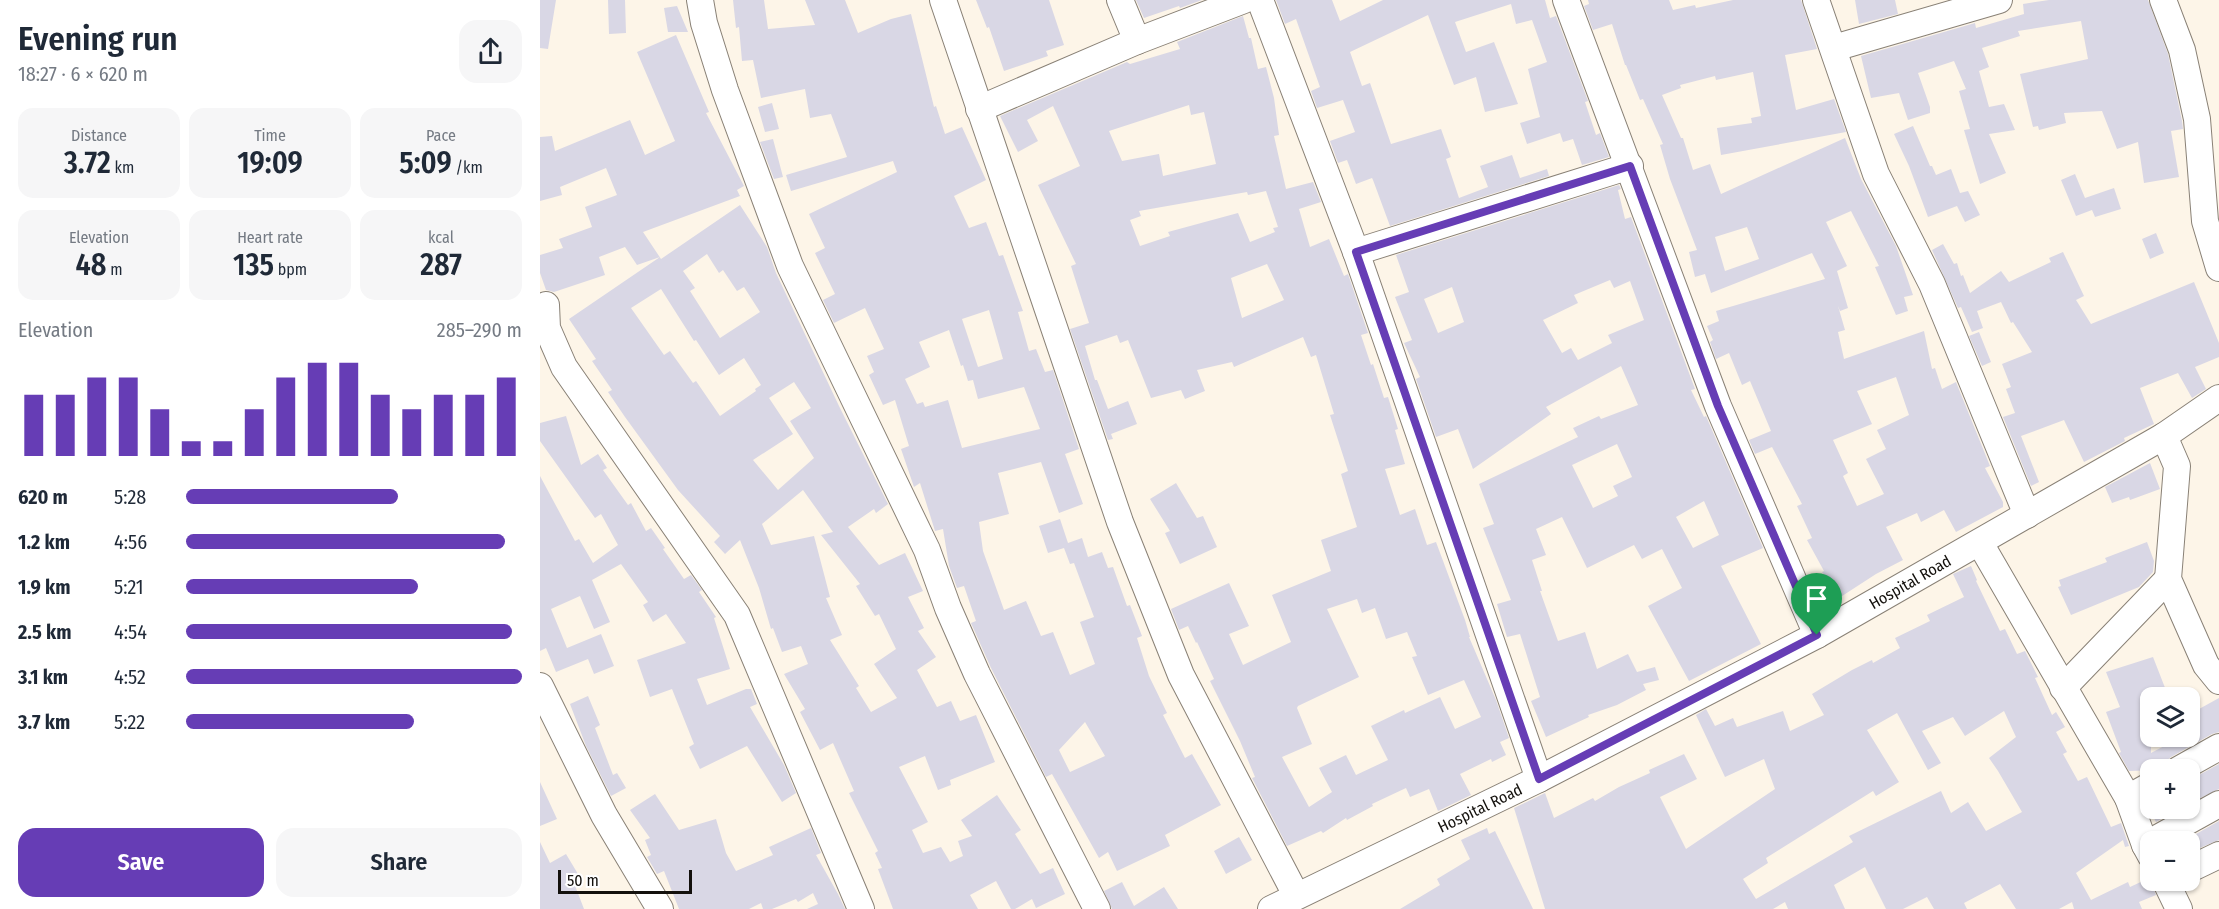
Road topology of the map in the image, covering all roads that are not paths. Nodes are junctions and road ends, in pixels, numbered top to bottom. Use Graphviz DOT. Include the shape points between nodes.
graph roads {
  1 [pos="700,0"];
  2 [pos="943,0"];
  3 [pos="1120,0"];
  4 [pos="1244,0"];
  5 [pos="1260,0"];
  6 [pos="1566,0"];
  7 [pos="1816,0"];
  8 [pos="1998,0"];
  9 [pos="2163,0"];
  10 [pos="1137,41"];
  11 [pos="1834,48"];
  12 [pos="979,109"];
  13 [pos="1630,166"];
  14 [pos="1356,252"];
  15 [pos="2219,268"];
  16 [pos="546,305"];
  17 [pos="2219,398"];
  18 [pos="2164,436"];
  19 [pos="2027,515"];
  20 [pos="1980,543"];
  21 [pos="2168,579"];
  22 [pos="1817,635"];
  23 [pos="2219,681"];
  24 [pos="540,686"];
  25 [pos="2063,688"];
  26 [pos="2219,747"];
  27 [pos="2198,759"];
  28 [pos="1539,779"];
  29 [pos="2140,791"];
  30 [pos="2128,798"];
  31 [pos="2219,804"];
  32 [pos="2141,831"];
  33 [pos="2177,831"];
  34 [pos="2219,855"];
  35 [pos="2200,864"];
  36 [pos="2170,891"];
  37 [pos="1296,896"];
  38 [pos="660,909"];
  39 [pos="861,909"];
  40 [pos="1097,909"];
  41 [pos="1271,909"];
  42 [pos="2179,909"];
  1 -- 40 [label="street" via="725,90 790,266 927,550 977,674"];
  2 -- 12 [label="street"];
  3 -- 10 [label="street"];
  4 -- 10 [label="street"];
  5 -- 14 [label="street"];
  6 -- 13 [label="street"];
  7 -- 11 [label="street"];
  8 -- 11 [label="street"];
  9 -- 15 [label="street" via="2182,50 2197,119 2205,221"];
  10 -- 12 [label="street"];
  11 -- 19 [label="street" via="1876,174 1932,284"];
  12 -- 37 [label="street" via="1120,522 1181,675"];
  13 -- 14 [label="street"];
  13 -- 22 [label="street" via="1718,406"];
  14 -- 28 [label="street"];
  16 -- 39 [label="street" via="547,328 564,367 737,615"];
  17 -- 18 [label="street, Hospital Road"];
  18 -- 19 [label="street, Hospital Road"];
  18 -- 21 [label="street" via="2177,466"];
  19 -- 20 [label="street, Hospital Road"];
  20 -- 22 [label="street, Hospital Road"];
  20 -- 25 [label="street"];
  21 -- 23 [label="street" via="2206,665"];
  21 -- 25 [label="street"];
  22 -- 28 [label="street, Hospital Road"];
  24 -- 38 [label="street" via="604,815"];
  25 -- 30 [label="street"];
  26 -- 27 [label="street"];
  28 -- 37 [label="street, Hospital Road"];
  29 -- 30 [label="street"];
  30 -- 32 [label="street"];
  31 -- 33 [label="street"];
  34 -- 35 [label="street"];
  36 -- 42 [label="street"];
  37 -- 41 [label="street, Hospital Road"];
}
